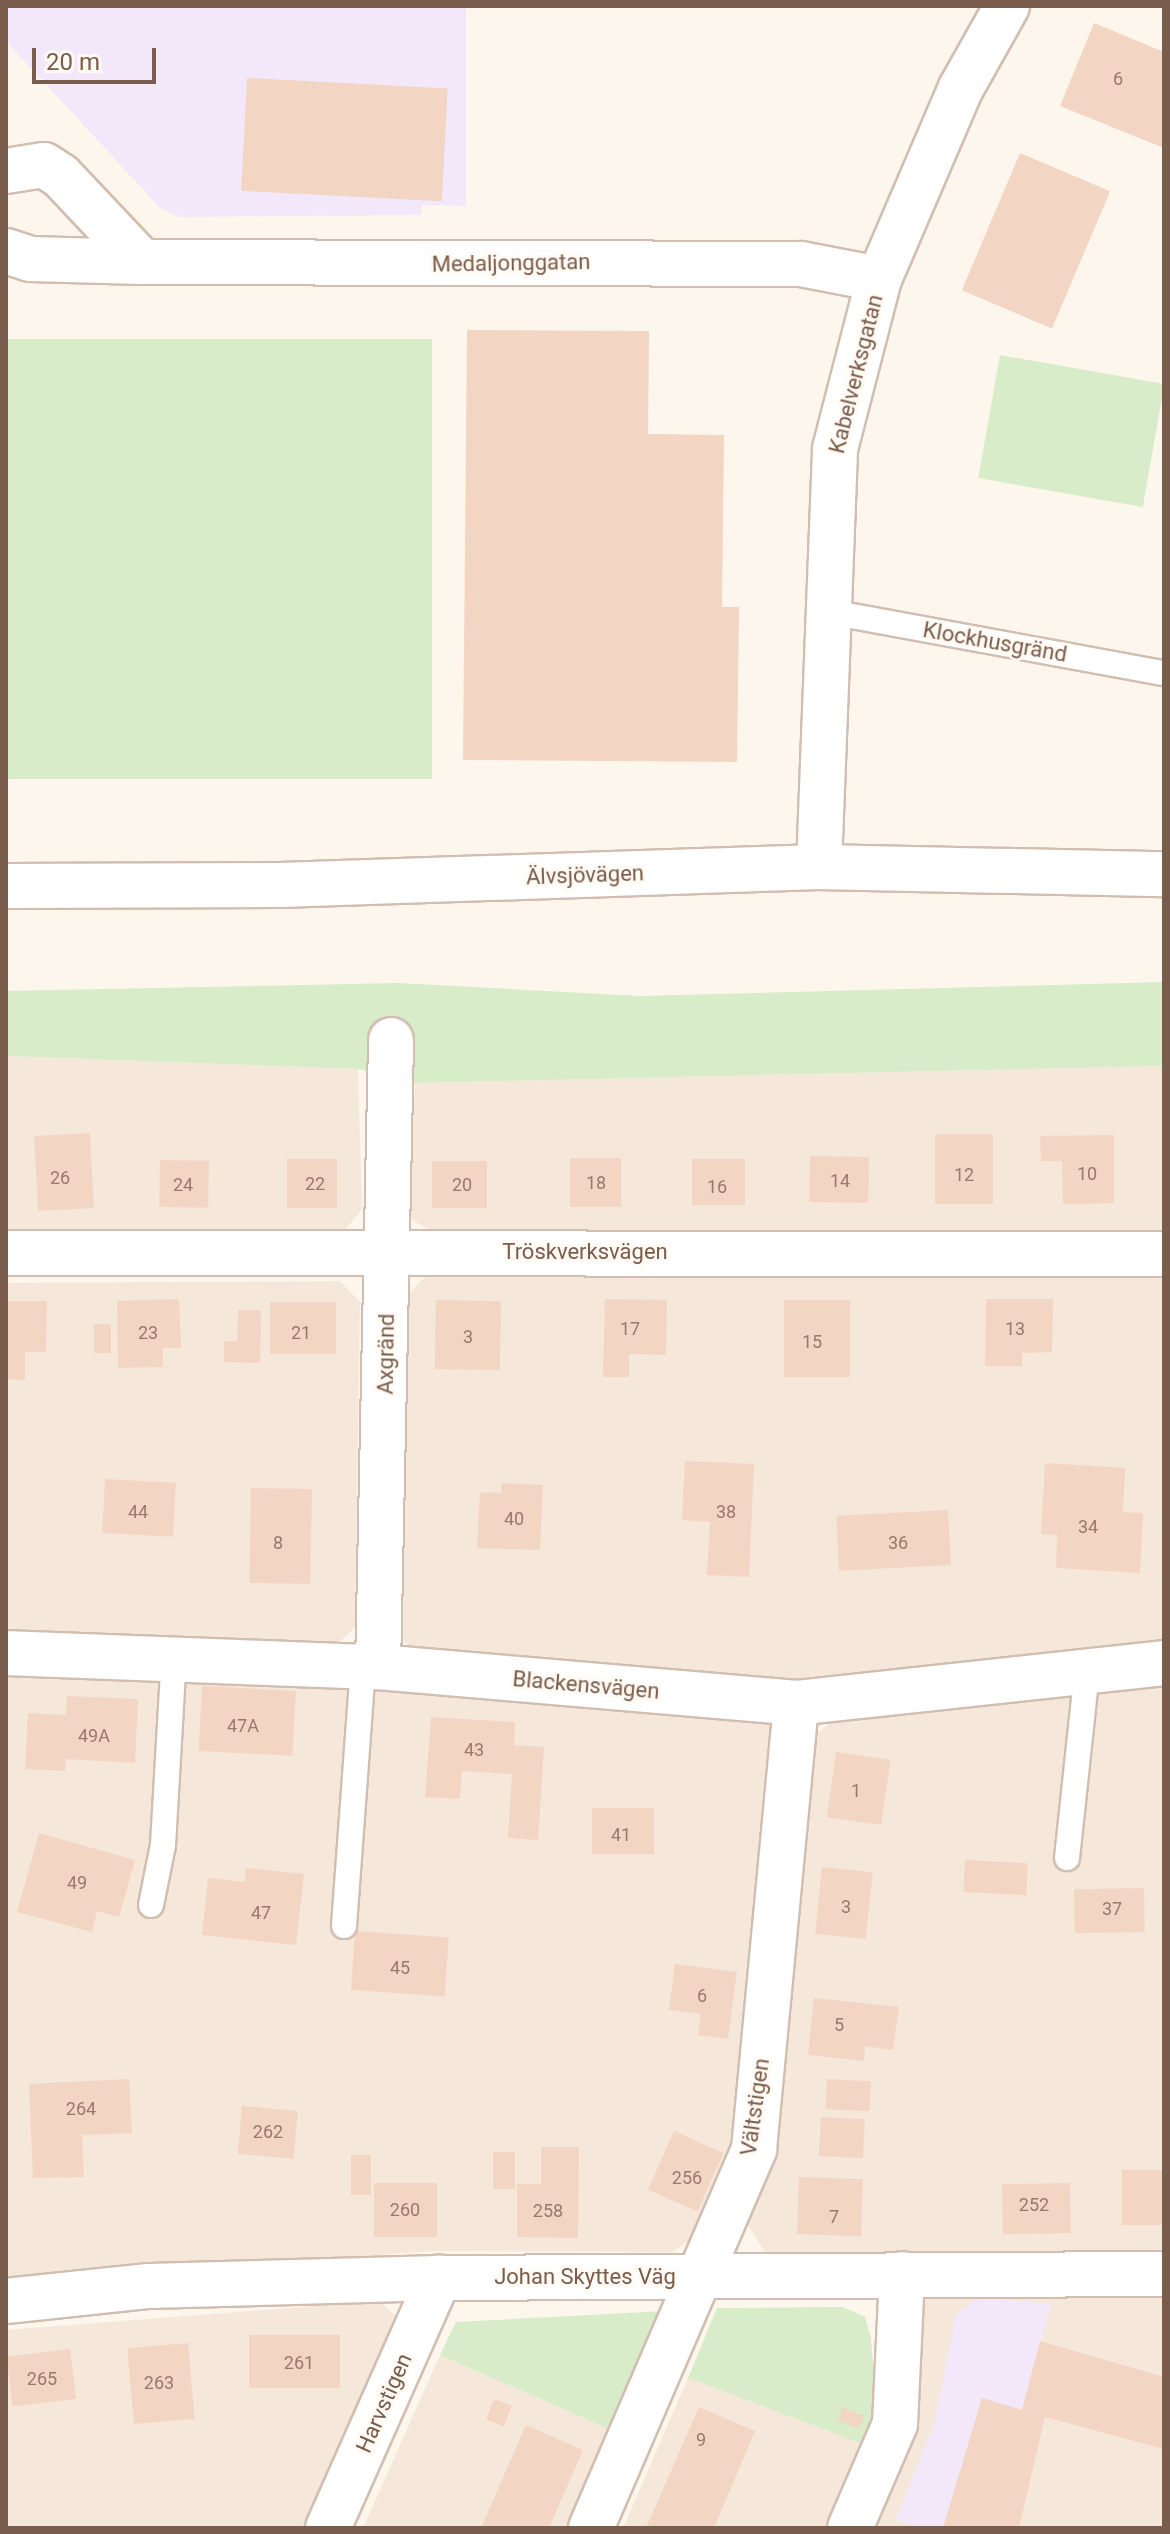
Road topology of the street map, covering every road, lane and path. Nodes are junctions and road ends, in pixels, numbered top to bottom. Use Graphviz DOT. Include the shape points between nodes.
graph roads {
  1 [pos="1007,6"];
  2 [pos="6,171"];
  3 [pos="6,251"];
  4 [pos="142,262"];
  5 [pos="879,279"];
  6 [pos="825,611"];
  7 [pos="1164,673"];
  8 [pos="819,867"];
  9 [pos="1164,874"];
  10 [pos="6,886"];
  11 [pos="391,1040"];
  12 [pos="388,1251"];
  13 [pos="6,1253"];
  14 [pos="1164,1254"];
  15 [pos="6,1653"];
  16 [pos="174,1657"];
  17 [pos="1164,1663"];
  18 [pos="371,1667"];
  19 [pos="1087,1671"];
  20 [pos="796,1703"];
  21 [pos="1067,1858"];
  22 [pos="151,1905"];
  23 [pos="344,1926"];
  24 [pos="902,2274"];
  25 [pos="1164,2274"];
  26 [pos="701,2276"];
  27 [pos="439,2278"];
  28 [pos="6,2301"];
  29 [pos="328,2528"];
  30 [pos="591,2528"];
  31 [pos="850,2528"];
  1 -- 5 [label="street, Kabelverksgatan" via="961,88"];
  2 -- 4 [label="street" via="44,165"];
  3 -- 4 [label="street, Medaljonggatan" via="30,259"];
  4 -- 5 [label="street, Medaljonggatan" via="722,262 801,264"];
  5 -- 6 [label="street, Kabelverksgatan" via="835,449"];
  6 -- 7 [label="lane, Klockhusgränd"];
  6 -- 8 [label="street, Kabelverksgatan"];
  8 -- 9 [label="street, Älvsjövägen"];
  8 -- 10 [label="street, Älvsjövägen" via="280,885"];
  11 -- 12 [label="street, Axgränd"];
  12 -- 13 [label="street, Tröskverksvägen"];
  12 -- 14 [label="street, Tröskverksvägen"];
  12 -- 18 [label="street, Axgränd"];
  15 -- 16 [label="street, Blackensvägen"];
  16 -- 18 [label="street, Blackensvägen"];
  16 -- 22 [label="lane" via="163,1845"];
  17 -- 19 [label="street, Blackensvägen"];
  18 -- 20 [label="street, Blackensvägen"];
  18 -- 23 [label="lane"];
  19 -- 20 [label="street, Blackensvägen"];
  19 -- 21 [label="lane"];
  20 -- 26 [label="street, Vältstigen" via="754,2149"];
  24 -- 25 [label="street, Johan Skyttes Väg"];
  24 -- 26 [label="street, Johan Skyttes Väg"];
  24 -- 31 [label="street" via="895,2424"];
  26 -- 27 [label="street, Johan Skyttes Väg"];
  26 -- 30 [label="street, Vältstigen"];
  27 -- 28 [label="street, Johan Skyttes Väg" via="149,2286"];
  27 -- 29 [label="street, Harvstigen"];
}
